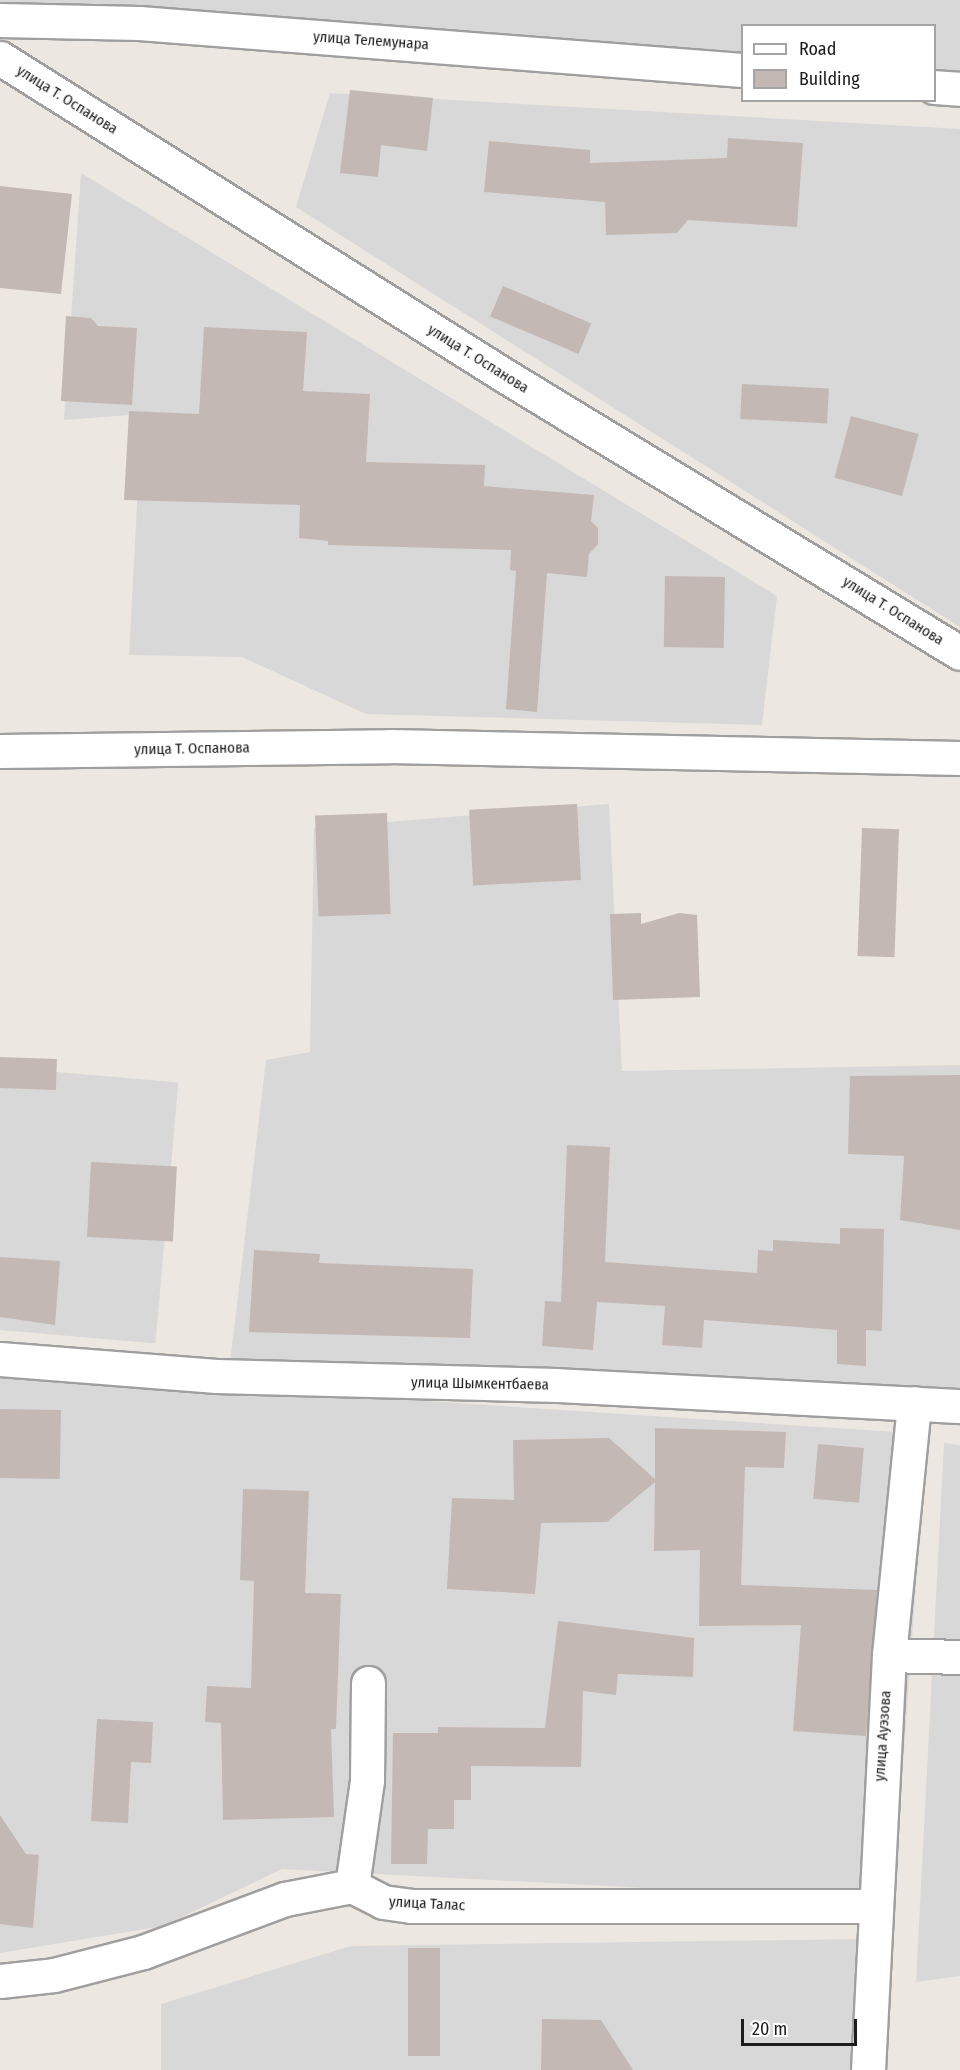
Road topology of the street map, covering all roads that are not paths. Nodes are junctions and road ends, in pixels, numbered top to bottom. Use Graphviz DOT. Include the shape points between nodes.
graph roads {
  1 [pos="0,20"];
  2 [pos="0,58"];
  3 [pos="741,70"];
  4 [pos="936,87"];
  5 [pos="960,90"];
  6 [pos="960,653"];
  7 [pos="0,751"];
  8 [pos="960,758"];
  9 [pos="0,1359"];
  10 [pos="914,1403"];
  11 [pos="960,1406"];
  12 [pos="888,1655"];
  13 [pos="960,1658"];
  14 [pos="368,1683"];
  15 [pos="352,1886"];
  16 [pos="872,1906"];
  17 [pos="0,1982"];
  18 [pos="868,2070"];
  1 -- 3 [label="street, улица Телемунара" via="139,22"];
  2 -- 6 [label="street, улица Т. Оспанова" via="507,377"];
  4 -- 5 [label="street"];
  7 -- 8 [label="street, улица Т. Оспанова" via="390,746"];
  9 -- 10 [label="street, улица Шымкентбаева" via="216,1376"];
  10 -- 11 [label="street, улица Шымкентбаева"];
  10 -- 12 [label="street, улица Ауэзова"];
  12 -- 13 [label="street"];
  12 -- 16 [label="street, улица Ауэзова"];
  14 -- 15 [label="street" via="367,1780"];
  15 -- 16 [label="street, улица Талас" via="383,1902 411,1906"];
  15 -- 17 [label="street" via="285,1899 143,1952 54,1975"];
  16 -- 18 [label="street, улица Ауэзова"];
}
